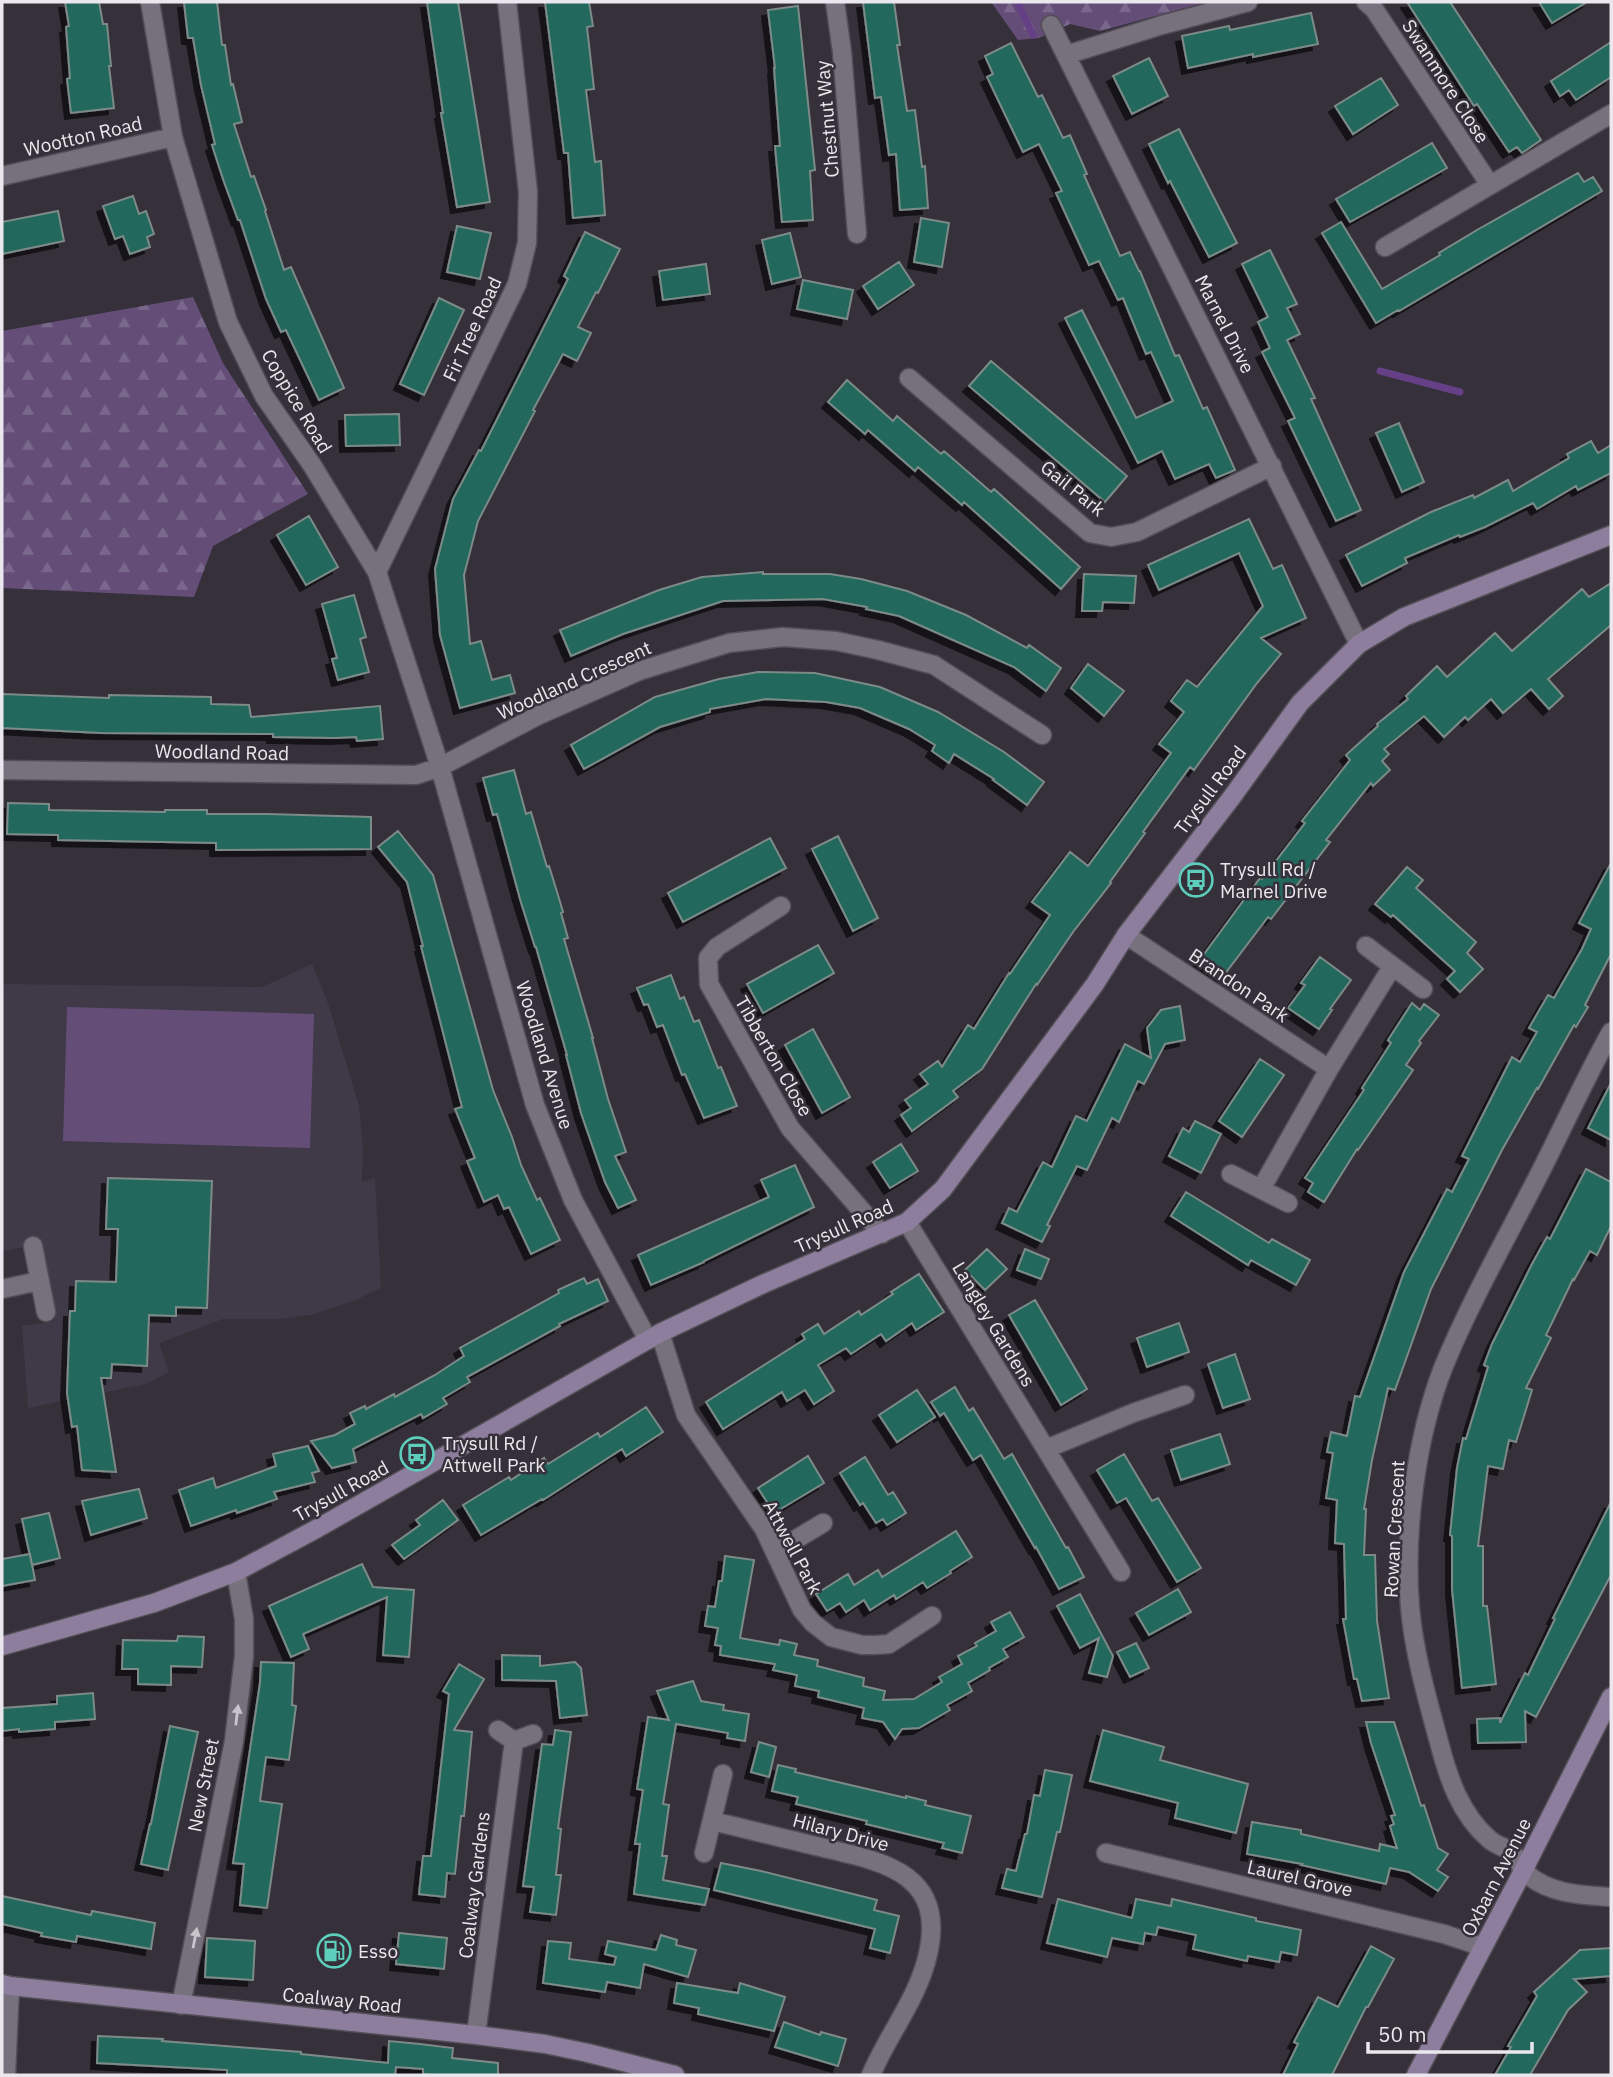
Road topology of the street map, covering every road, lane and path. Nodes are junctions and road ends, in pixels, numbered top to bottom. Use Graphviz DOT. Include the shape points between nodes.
graph roads {
  1 [pos="150,2"];
  2 [pos="508,2"];
  3 [pos="835,2"];
  4 [pos="1248,2"];
  5 [pos="1366,2"];
  6 [pos="1051,25"];
  7 [pos="1066,55"];
  8 [pos="1611,114"];
  9 [pos="173,137"];
  10 [pos="2,176"];
  11 [pos="1490,186"];
  12 [pos="858,234"];
  13 [pos="1385,247"];
  14 [pos="908,378"];
  15 [pos="1272,466"];
  16 [pos="1611,535"];
  17 [pos="377,572"];
  18 [pos="1359,644"];
  19 [pos="1042,735"];
  20 [pos="440,767"];
  21 [pos="2,770"];
  22 [pos="780,906"];
  23 [pos="1126,935"];
  24 [pos="1366,946"];
  25 [pos="1392,967"];
  26 [pos="1423,989"];
  27 [pos="1609,1043"];
  28 [pos="1329,1069"];
  29 [pos="1231,1174"];
  30 [pos="1261,1189"];
  31 [pos="1288,1203"];
  32 [pos="907,1222"];
  33 [pos="882,1234"];
  34 [pos="33,1246"];
  35 [pos="39,1281"];
  36 [pos="2,1289"];
  37 [pos="46,1312"];
  38 [pos="654,1337"];
  39 [pos="1185,1395"];
  40 [pos="1046,1449"];
  41 [pos="823,1523"];
  42 [pos="775,1552"];
  43 [pos="236,1572"];
  44 [pos="1121,1572"];
  45 [pos="932,1616"];
  46 [pos="2,1646"];
  47 [pos="1611,1697"];
  48 [pos="498,1730"];
  49 [pos="533,1734"];
  50 [pos="514,1741"];
  51 [pos="723,1774"];
  52 [pos="712,1821"];
  53 [pos="704,1853"];
  54 [pos="1106,1853"];
  55 [pos="1523,1871"];
  56 [pos="1611,1897"];
  57 [pos="1483,1947"];
  58 [pos="6,1985"];
  59 [pos="181,2005"];
  60 [pos="476,2035"];
  61 [pos="6,2075"];
  62 [pos="675,2075"];
  63 [pos="872,2075"];
  64 [pos="1416,2075"];
  1 -- 9 [label="street, Coppice Road"];
  2 -- 17 [label="street, Fir Tree Road" via="528,192 527,243 517,284"];
  3 -- 12 [label="street, Chestnut Way"];
  4 -- 7 [label="street"];
  5 -- 11 [label="street, Swanmore Close"];
  6 -- 7 [label="street, Marnel Drive"];
  7 -- 15 [label="street, Marnel Drive"];
  8 -- 11 [label="street"];
  9 -- 10 [label="street, Wootton Road"];
  9 -- 17 [label="street, Coppice Road" via="228,322 264,396"];
  11 -- 13 [label="street"];
  14 -- 15 [label="street, Gail Park" via="1090,533 1111,537 1137,532"];
  15 -- 18 [label="street, Marnel Drive"];
  16 -- 18 [label="street, Trysull Road" via="1404,617"];
  17 -- 20 [label="street, Coppice Road"];
  18 -- 23 [label="street, Trysull Road" via="1300,703"];
  19 -- 20 [label="street, Woodland Crescent" via="934,665 836,641 782,637 729,643 639,671 537,716"];
  20 -- 21 [label="street, Woodland Road" via="416,775"];
  20 -- 38 [label="street, Woodland Avenue" via="535,1105 573,1200"];
  22 -- 33 [label="street, Tibberton Close" via="717,947 708,958 709,984 790,1128"];
  23 -- 28 [label="street, Brandon Park"];
  23 -- 32 [label="street, Trysull Road" via="943,1189"];
  24 -- 25 [label="street"];
  25 -- 26 [label="street"];
  25 -- 28 [label="street"];
  27 -- 55 [label="street, Rowan Crescent" via="1485,1277 1442,1371 1419,1453 1412,1508 1410,1608 1423,1682 1448,1775 1464,1809 1489,1839 1513,1853"];
  28 -- 30 [label="street"];
  29 -- 30 [label="street"];
  30 -- 31 [label="street"];
  32 -- 33 [label="street, Trysull Road"];
  32 -- 40 [label="street, Langley Gardens"];
  33 -- 38 [label="street, Trysull Road"];
  34 -- 35 [label="street"];
  35 -- 36 [label="street"];
  35 -- 37 [label="street"];
  38 -- 42 [label="street, Attwell Park" via="686,1415"];
  38 -- 43 [label="street, Trysull Road"];
  39 -- 40 [label="street"];
  40 -- 44 [label="street, Langley Gardens"];
  41 -- 42 [label="street"];
  42 -- 45 [label="street, Attwell Park" via="802,1610 831,1637 862,1645 889,1644"];
  43 -- 46 [label="street, Trysull Road" via="154,1603"];
  59 -- 43 [label="street, New Street, one-way" via="234,1741 244,1656 244,1619"];
  47 -- 55 [label="street, Oxbarn Avenue"];
  48 -- 50 [label="street"];
  49 -- 50 [label="street"];
  50 -- 60 [label="street, Coalway Gardens"];
  51 -- 52 [label="street"];
  52 -- 53 [label="street"];
  52 -- 63 [label="street, Hilary Drive" via="869,1859 898,1870 921,1893 929,1910 928,1955 902,2019"];
  54 -- 57 [label="street, Laurel Grove"];
  55 -- 56 [label="street, Rowan Crescent" via="1537,1883 1560,1891"];
  55 -- 57 [label="street, Oxbarn Avenue"];
  57 -- 64 [label="street, Oxbarn Avenue"];
  58 -- 59 [label="street, Coalway Road"];
  58 -- 61 [label="street"];
  59 -- 60 [label="street, Coalway Road"];
  60 -- 62 [label="street, Coalway Road" via="545,2044"];
}
